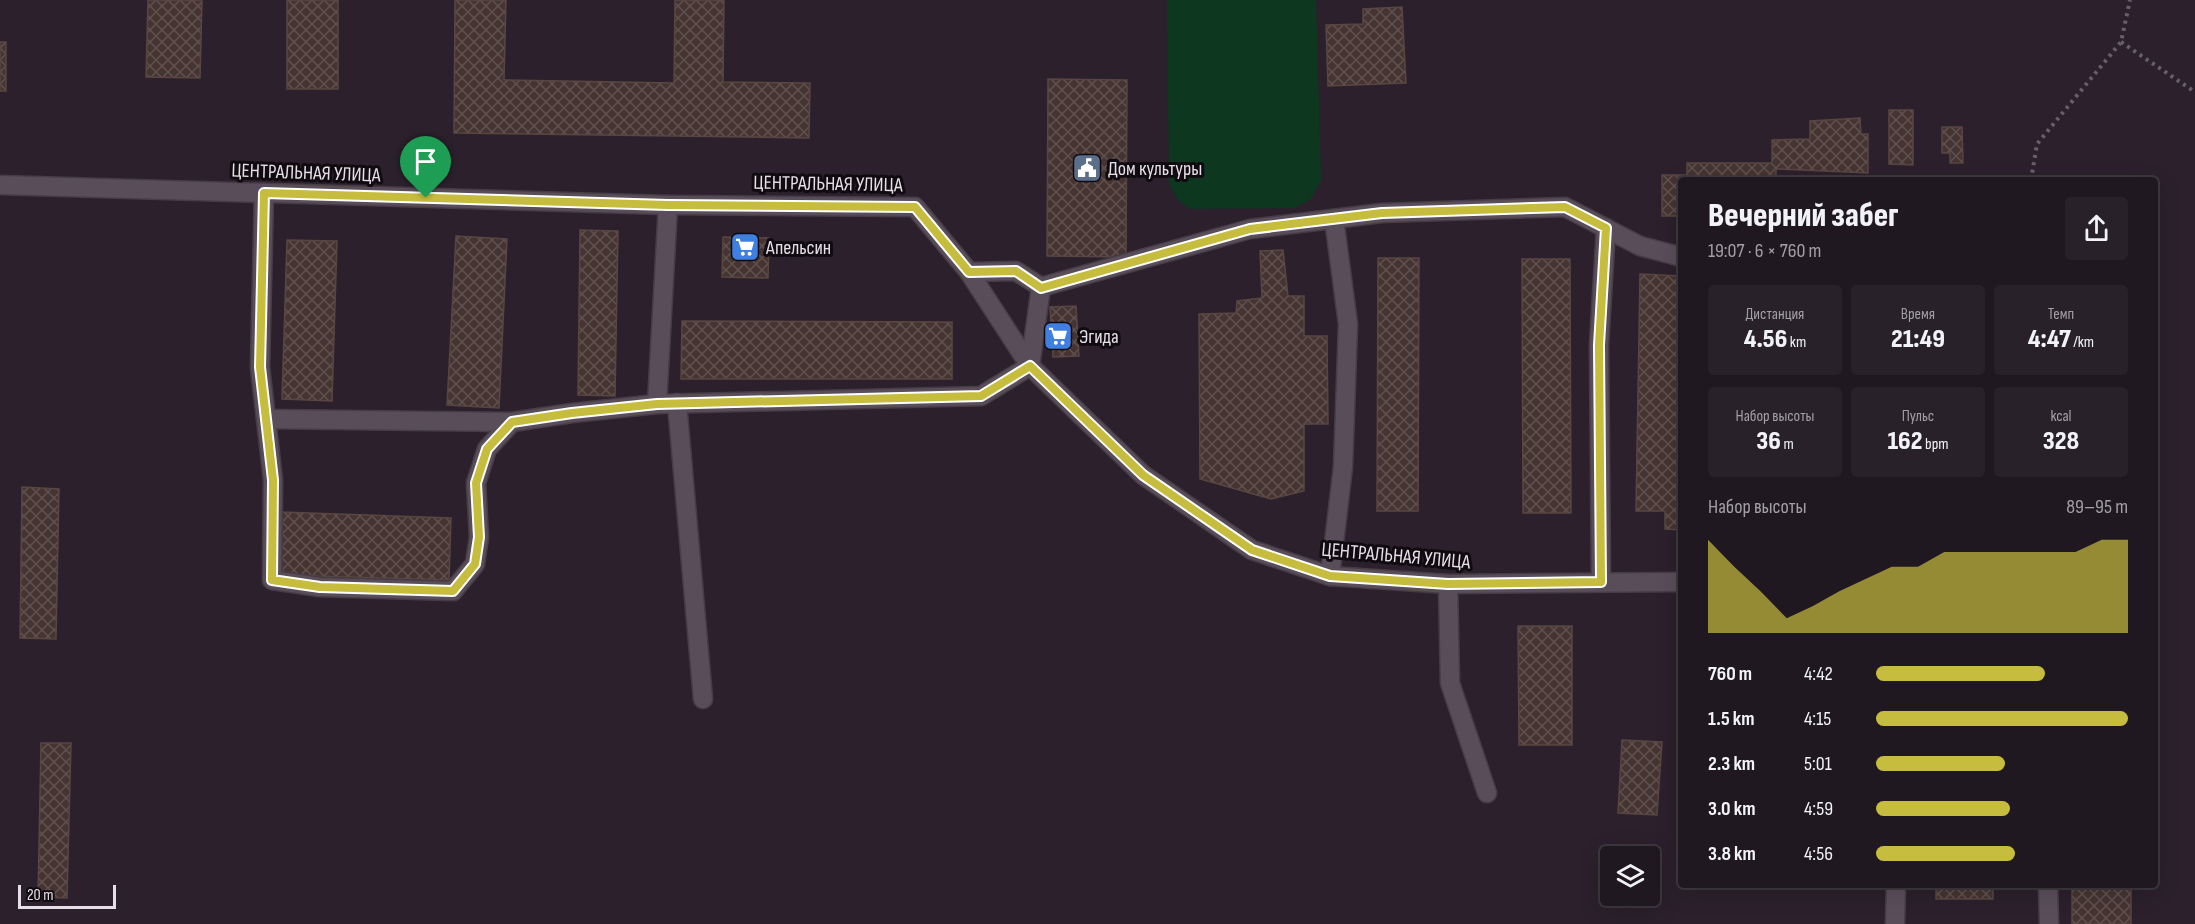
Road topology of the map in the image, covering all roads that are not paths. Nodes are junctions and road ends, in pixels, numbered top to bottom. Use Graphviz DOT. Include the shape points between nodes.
graph roads {
  1 [pos="0,185"];
  2 [pos="264,193"];
  3 [pos="668,205"];
  4 [pos="1334,219"];
  5 [pos="1606,228"];
  6 [pos="1678,256"];
  7 [pos="969,272"];
  8 [pos="1041,288"];
  9 [pos="1030,366"];
  10 [pos="657,404"];
  11 [pos="677,404"];
  12 [pos="266,419"];
  13 [pos="512,422"];
  14 [pos="1330,576"];
  15 [pos="1601,582"];
  16 [pos="1678,582"];
  17 [pos="1448,584"];
  18 [pos="703,699"];
  19 [pos="1487,793"];
  20 [pos="1896,888"];
  21 [pos="2048,888"];
  22 [pos="1895,924"];
  23 [pos="2049,924"];
  1 -- 2 [label="street, ЦЕНТРАЛЬНАЯ УЛИЦА"];
  2 -- 3 [label="street, ЦЕНТРАЛЬНАЯ УЛИЦА"];
  2 -- 12 [label="street" via="260,367"];
  3 -- 7 [label="street, ЦЕНТРАЛЬНАЯ УЛИЦА" via="915,207"];
  3 -- 10 [label="street"];
  4 -- 5 [label="street" via="1382,213 1565,207"];
  4 -- 8 [label="street" via="1250,229"];
  4 -- 14 [label="street" via="1348,324 1343,467"];
  5 -- 6 [label="street" via="1640,246"];
  5 -- 15 [label="street" via="1599,345"];
  7 -- 8 [label="street" via="1016,271"];
  7 -- 9 [label="street, ЦЕНТРАЛЬНАЯ УЛИЦА"];
  8 -- 9 [label="street"];
  9 -- 11 [label="street" via="981,396"];
  9 -- 14 [label="street, ЦЕНТРАЛЬНАЯ УЛИЦА" via="1143,475 1252,550"];
  10 -- 11 [label="street"];
  10 -- 13 [label="street"];
  11 -- 18 [label="street"];
  12 -- 13 [label="street"];
  12 -- 13 [label="street" via="273,480 272,580 320,587 453,591 475,564 479,537 476,483 487,449"];
  14 -- 17 [label="street, ЦЕНТРАЛЬНАЯ УЛИЦА"];
  15 -- 16 [label="street, ЦЕНТРАЛЬНАЯ УЛИЦА"];
  15 -- 17 [label="street, ЦЕНТРАЛЬНАЯ УЛИЦА"];
  17 -- 19 [label="street" via="1450,682"];
  20 -- 22 [label="street"];
  21 -- 23 [label="street"];
}
